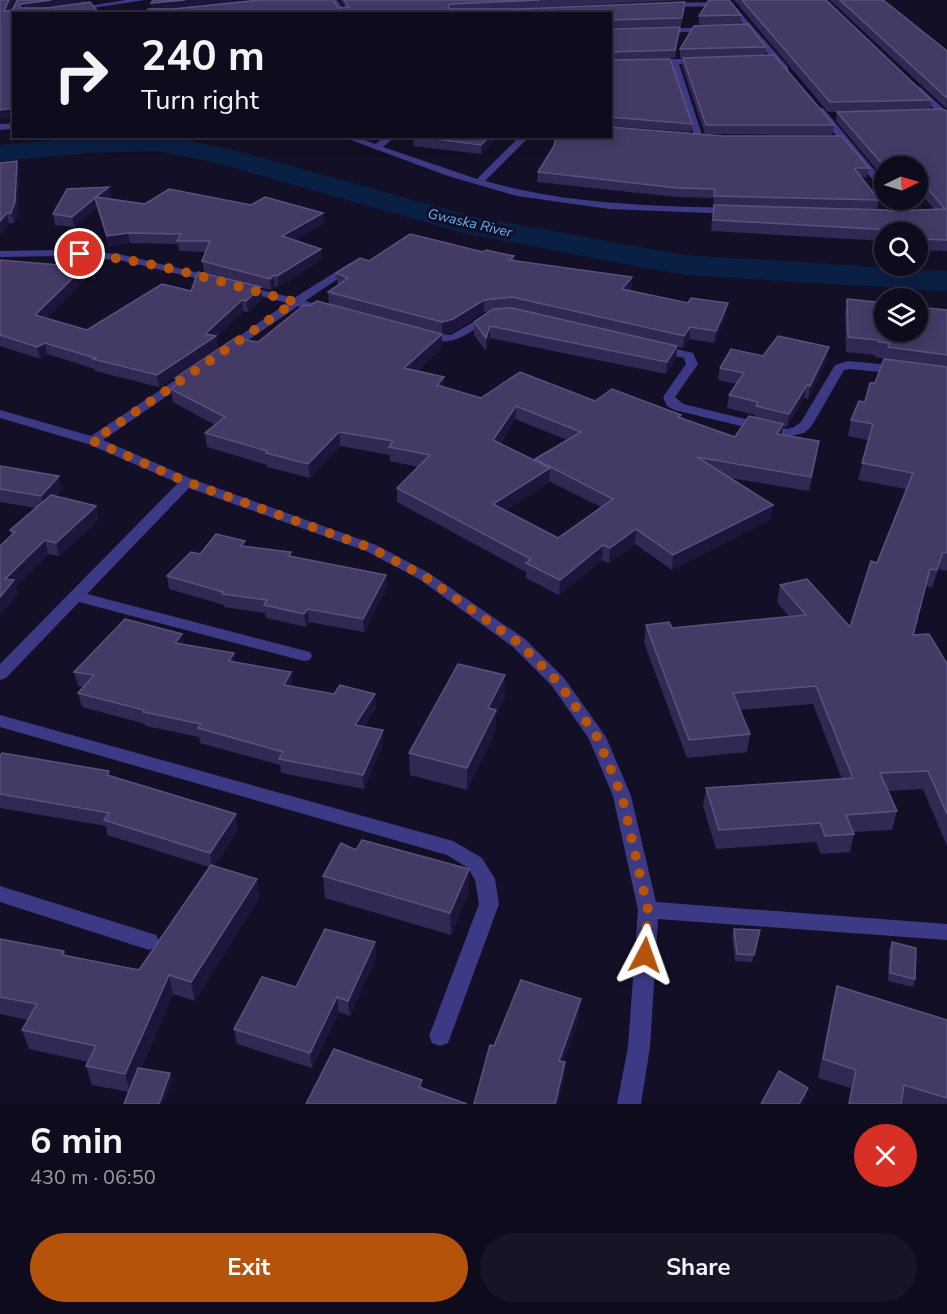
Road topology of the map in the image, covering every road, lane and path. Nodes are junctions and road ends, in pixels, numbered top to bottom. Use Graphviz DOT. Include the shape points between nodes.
graph roads {
  1 [pos="142,0"];
  2 [pos="729,2"];
  3 [pos="662,6"];
  4 [pos="83,8"];
  5 [pos="60,10"];
  6 [pos="109,12"];
  7 [pos="0,15"];
  8 [pos="12,15"];
  9 [pos="739,28"];
  10 [pos="751,28"];
  11 [pos="717,29"];
  12 [pos="649,31"];
  13 [pos="765,59"];
  14 [pos="777,59"];
  15 [pos="708,60"];
  16 [pos="674,61"];
  17 [pos="612,64"];
  18 [pos="791,75"];
  19 [pos="909,81"];
  20 [pos="812,100"];
  21 [pos="931,114"];
  22 [pos="945,115"];
  23 [pos="826,117"];
  24 [pos="838,117"];
  25 [pos="688,137"];
  26 [pos="349,138"];
  27 [pos="389,138"];
  28 [pos="524,138"];
  29 [pos="699,138"];
  30 [pos="710,139"];
  31 [pos="834,140"];
  32 [pos="845,140"];
  33 [pos="376,148"];
  34 [pos="874,176"];
  35 [pos="478,183"];
  36 [pos="899,210"];
  37 [pos="742,212"];
  38 [pos="866,215"];
  39 [pos="0,254"];
  40 [pos="350,266"];
  41 [pos="295,302"];
  42 [pos="340,314"];
  43 [pos="505,315"];
  44 [pos="408,332"];
  45 [pos="648,346"];
  46 [pos="915,372"];
  47 [pos="0,414"];
  48 [pos="93,441"];
  49 [pos="187,482"];
  50 [pos="75,596"];
  51 [pos="304,656"];
  52 [pos="0,674"];
  53 [pos="0,721"];
  54 [pos="0,894"];
  55 [pos="648,910"];
  56 [pos="947,932"];
  57 [pos="149,940"];
  58 [pos="440,1036"];
  59 [pos="629,1104"];
  1 -- 4 [label="street"];
  2 -- 3 [label="street"];
  2 -- 10 [label="street"];
  4 -- 5 [label="street"];
  4 -- 6 [label="street"];
  7 -- 8 [label="street"];
  9 -- 10 [label="street"];
  10 -- 14 [label="street"];
  11 -- 12 [label="street"];
  13 -- 14 [label="street"];
  14 -- 18 [label="street"];
  15 -- 16 [label="street"];
  16 -- 17 [label="street"];
  16 -- 29 [label="street"];
  19 -- 22 [label="street"];
  20 -- 23 [label="street"];
  21 -- 22 [label="street"];
  23 -- 24 [label="street"];
  23 -- 32 [label="street"];
  25 -- 29 [label="street"];
  26 -- 33 [label="street"];
  27 -- 33 [label="street"];
  28 -- 35 [label="street"];
  29 -- 30 [label="street"];
  31 -- 32 [label="street"];
  32 -- 34 [label="street"];
  33 -- 35 [label="street"];
  35 -- 37 [label="street" via="593,204"];
  36 -- 38 [label="street"];
  39 -- 41 [label="street" via="119,257"];
  40 -- 41 [label="street"];
  41 -- 42 [label="street"];
  41 -- 48 [label="street"];
  43 -- 44 [label="street" via="489,316 451,340"];
  45 -- 46 [label="street" via="692,360 669,398 672,403 787,433 806,424 839,368 848,364"];
  47 -- 48 [label="street"];
  48 -- 49 [label="street"];
  49 -- 50 [label="street"];
  49 -- 55 [label="street" via="371,548 424,576 519,643 558,682 597,737 622,796"];
  50 -- 51 [label="street"];
  50 -- 52 [label="street"];
  53 -- 58 [label="street" via="453,849 475,862 486,879 489,904"];
  54 -- 57 [label="street"];
  55 -- 56 [label="street"];
  55 -- 59 [label="street" via="639,1047"];
}
